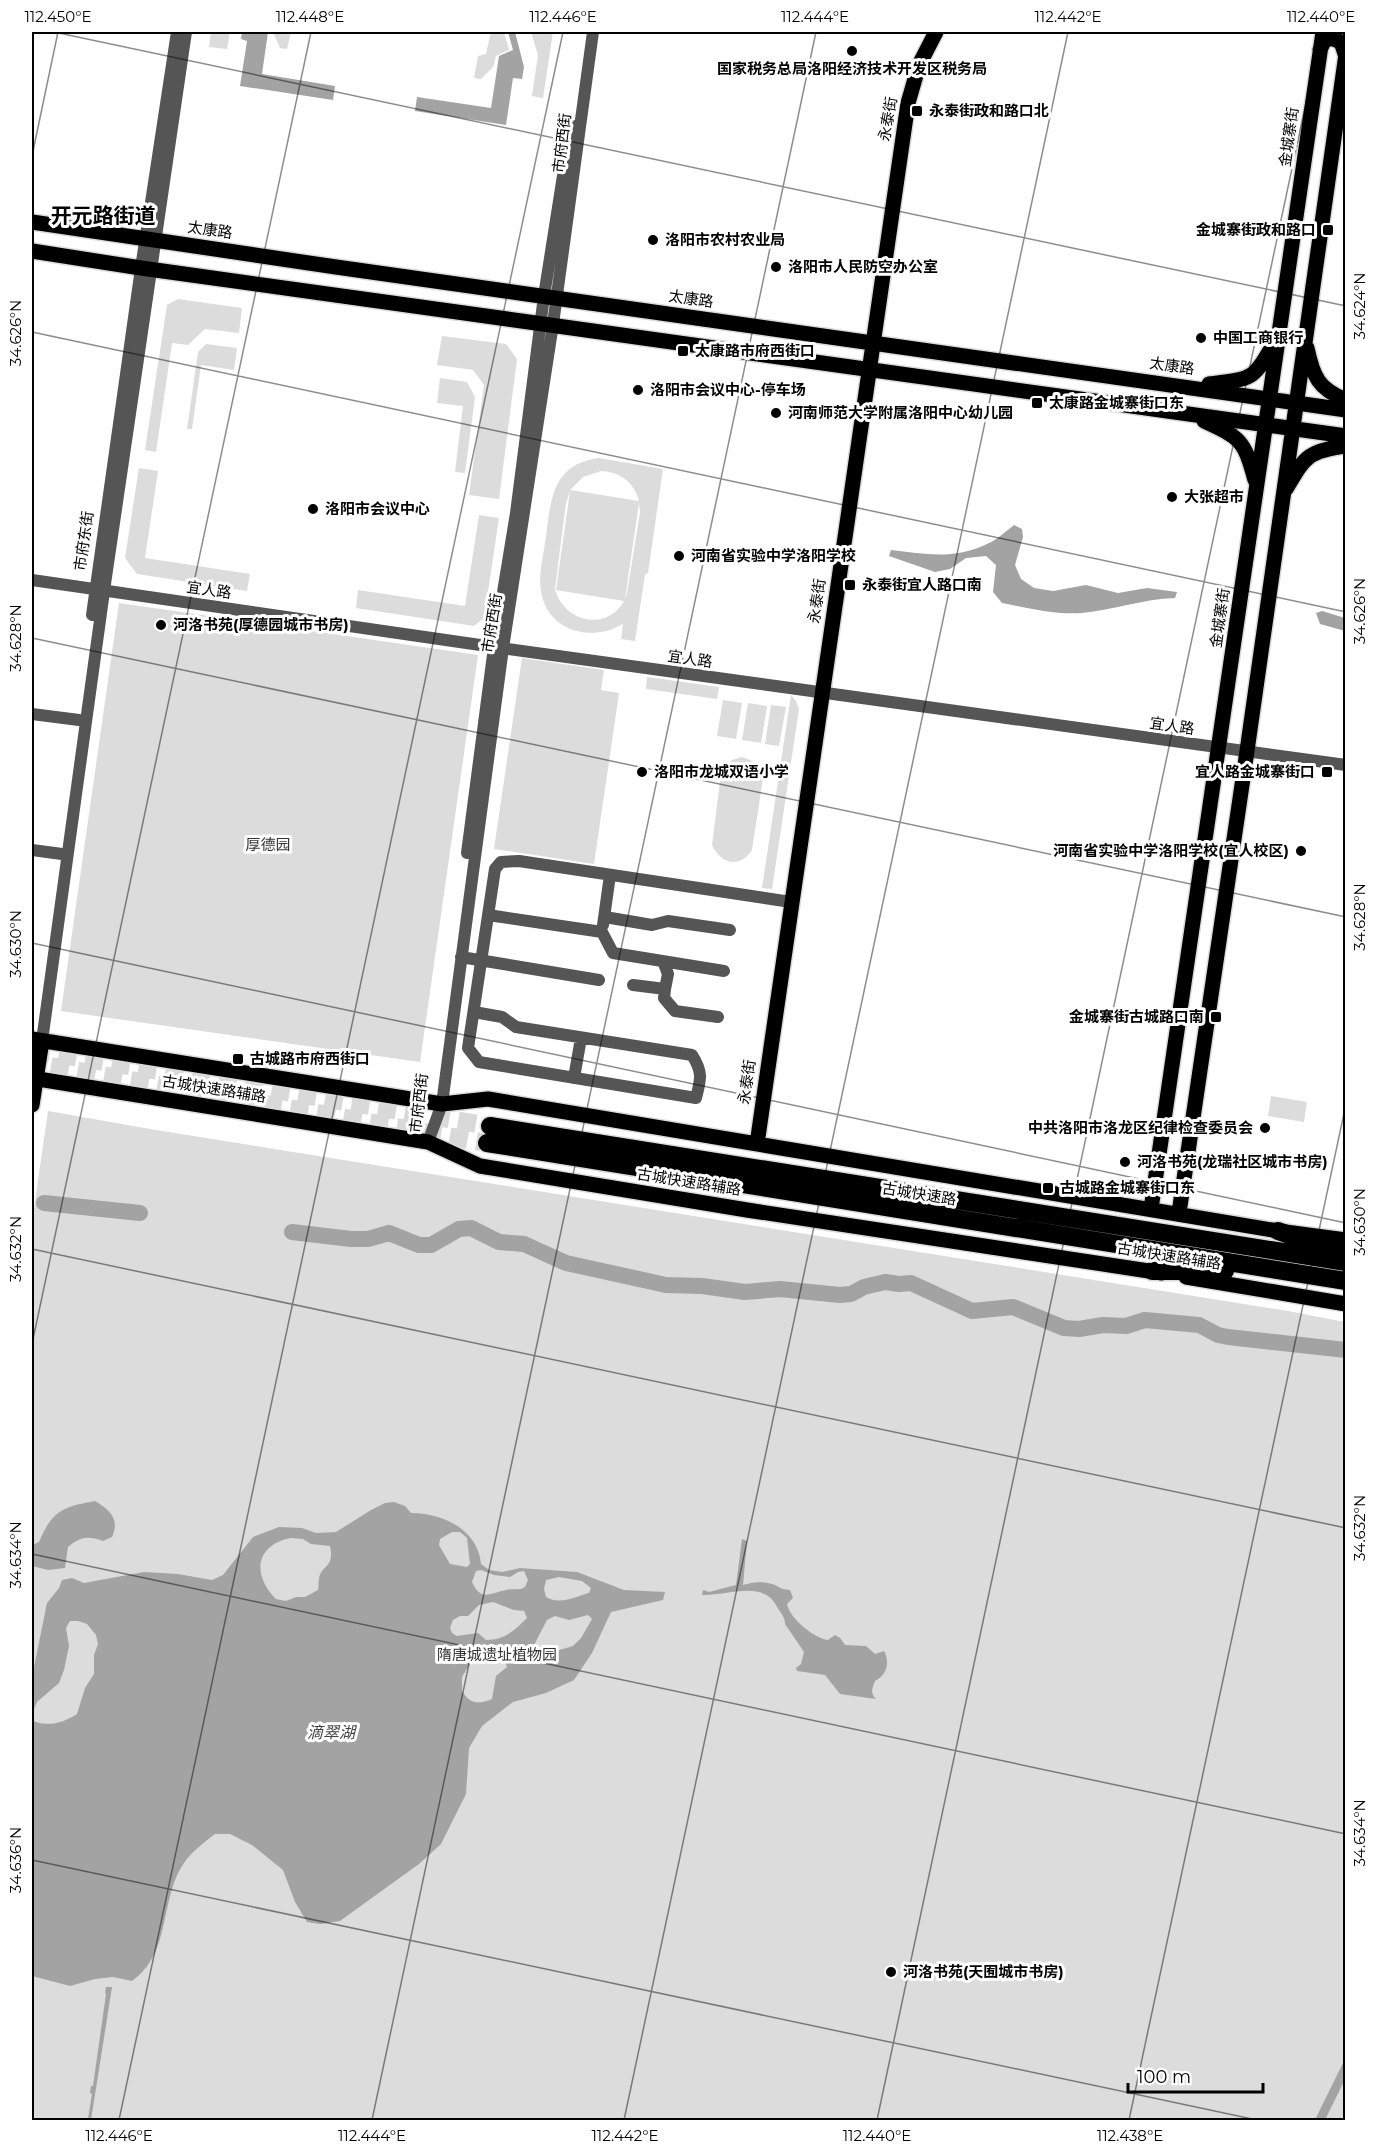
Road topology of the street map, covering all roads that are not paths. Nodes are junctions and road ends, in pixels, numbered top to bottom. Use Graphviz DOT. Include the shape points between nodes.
graph roads {
  1 [pos="177,32"];
  2 [pos="186,32"];
  3 [pos="586,32"];
  4 [pos="593,32"];
  5 [pos="926,32"];
  6 [pos="936,32"];
  7 [pos="1323,32"];
  8 [pos="1320,50"];
  9 [pos="1346,54"];
  10 [pos="32,222"];
  11 [pos="151,240"];
  12 [pos="32,251"];
  13 [pos="147,269"];
  14 [pos="550,297"];
  15 [pos="547,324"];
  16 [pos="1279,335"];
  17 [pos="1305,339"];
  18 [pos="869,343"];
  19 [pos="865,368"];
  20 [pos="1190,387"];
  21 [pos="1228,392"];
  22 [pos="1270,398"];
  23 [pos="1296,402"];
  24 [pos="1342,406"];
  25 [pos="1186,413"];
  26 [pos="1224,419"];
  27 [pos="1266,424"];
  28 [pos="1293,428"];
  29 [pos="1339,435"];
  30 [pos="1346,446"];
  31 [pos="1258,484"];
  32 [pos="1284,489"];
  33 [pos="32,574"];
  34 [pos="32,580"];
  35 [pos="100,586"];
  36 [pos="499,644"];
  37 [pos="819,689"];
  38 [pos="32,714"];
  39 [pos="79,720"];
  40 [pos="1220,745"];
  41 [pos="1247,748"];
  42 [pos="1346,759"];
  43 [pos="1346,765"];
  44 [pos="32,850"];
  45 [pos="62,854"];
  46 [pos="610,875"];
  47 [pos="789,901"];
  48 [pos="488,915"];
  49 [pos="605,918"];
  50 [pos="730,930"];
  51 [pos="602,932"];
  52 [pos="461,957"];
  53 [pos="482,960"];
  54 [pos="663,961"];
  55 [pos="724,971"];
  56 [pos="598,980"];
  57 [pos="633,985"];
  58 [pos="665,989"];
  59 [pos="474,1012"];
  60 [pos="718,1017"];
  61 [pos="581,1038"];
  62 [pos="35,1039"];
  63 [pos="32,1056"];
  64 [pos="34,1078"];
  65 [pos="574,1078"];
  66 [pos="438,1103"];
  67 [pos="32,1105"];
  68 [pos="428,1142"];
  69 [pos="755,1144"];
  70 [pos="1151,1209"];
  71 [pos="1179,1213"];
  72 [pos="1278,1231"];
  73 [pos="1346,1240"];
  74 [pos="1346,1255"];
  75 [pos="1346,1262"];
  76 [pos="1152,1271"];
  77 [pos="1278,1271"];
  78 [pos="1346,1281"];
  79 [pos="1346,1289"];
  80 [pos="1346,1304"];
  1 -- 11 [label="street, 市府东街"];
  2 -- 11 [label="street, 市府东街"];
  3 -- 14 [label="street, 市府西街"];
  4 -- 14 [label="street, 市府西街"];
  5 -- 18 [label="main road, 永泰街" via="911,61 900,101"];
  6 -- 18 [label="main road, 永泰街" via="919,65 908,103"];
  7 -- 8 [label="main road, 金城寨街"];
  8 -- 9 [label="main road" via="1324,41 1331,38 1341,42"];
  8 -- 16 [label="main road, 金城寨街"];
  9 -- 17 [label="main road"];
  10 -- 11 [label="main road, 太康路"];
  11 -- 13 [label="street, 市府东街"];
  11 -- 14 [label="main road, 太康路"];
  12 -- 13 [label="main road"];
  13 -- 15 [label="main road"];
  13 -- 35 [label="street, 市府东街"];
  14 -- 15 [label="street, 市府西街"];
  14 -- 18 [label="main road, 太康路"];
  15 -- 19 [label="main road"];
  15 -- 36 [label="street, 市府西街"];
  16 -- 17 [label="main road" via="1280,348 1291,354 1297,352"];
  16 -- 20 [label="main road" via="1251,376"];
  16 -- 22 [label="main road, 金城寨街"];
  17 -- 23 [label="main road"];
  17 -- 24 [label="main road" via="1313,372"];
  18 -- 19 [label="main road, 永泰街"];
  18 -- 20 [label="main road, 太康路"];
  19 -- 25 [label="main road"];
  19 -- 37 [label="main road, 永泰街"];
  20 -- 21 [label="main road, 太康路"];
  21 -- 22 [label="main road, 太康路"];
  21 -- 26 [label="main road" via="1232,402"];
  22 -- 23 [label="main road, 太康路"];
  22 -- 27 [label="main road, 金城寨街"];
  23 -- 24 [label="main road, 太康路"];
  23 -- 28 [label="main road"];
  24 -- 29 [label="main road" via="1330,413 1328,425"];
  25 -- 26 [label="main road"];
  25 -- 31 [label="main road" via="1241,441"];
  26 -- 27 [label="main road"];
  27 -- 28 [label="main road"];
  27 -- 31 [label="main road, 金城寨街"];
  28 -- 29 [label="main road"];
  28 -- 32 [label="main road"];
  30 -- 32 [label="main road" via="1312,453"];
  31 -- 32 [label="main road" via="1268,471 1274,472 1280,475"];
  31 -- 40 [label="main road, 金城寨街"];
  32 -- 41 [label="main road"];
  33 -- 35 [label="street, 宜人路"];
  34 -- 35 [label="street, 宜人路"];
  35 -- 36 [label="street, 宜人路"];
  35 -- 39 [label="street, 市府东街"];
  35 -- 62 [label="street, 市府东街"];
  36 -- 37 [label="street, 宜人路"];
  36 -- 52 [label="street, 市府西街"];
  36 -- 66 [label="street, 市府西街"];
  37 -- 40 [label="street, 宜人路"];
  37 -- 47 [label="main road, 永泰街"];
  38 -- 39 [label="street"];
  39 -- 45 [label="street, 市府东街"];
  40 -- 41 [label="street, 宜人路"];
  40 -- 70 [label="main road, 金城寨街"];
  41 -- 42 [label="street, 宜人路"];
  41 -- 43 [label="street, 宜人路"];
  41 -- 71 [label="main road"];
  44 -- 45 [label="street"];
  45 -- 62 [label="street, 市府东街"];
  46 -- 47 [label="street"];
  46 -- 48 [label="street" via="519,861 501,862 495,869"];
  46 -- 49 [label="street"];
  47 -- 69 [label="main road, 永泰街"];
  48 -- 51 [label="street"];
  48 -- 53 [label="street"];
  49 -- 50 [label="street" via="652,925 668,921"];
  49 -- 51 [label="street"];
  51 -- 54 [label="street" via="613,953"];
  52 -- 53 [label="street"];
  52 -- 66 [label="street, 市府西街"];
  53 -- 56 [label="street"];
  53 -- 59 [label="street"];
  54 -- 55 [label="street"];
  54 -- 58 [label="street" via="668,974"];
  57 -- 58 [label="street"];
  58 -- 60 [label="street" via="664,998 675,1011"];
  59 -- 61 [label="street" via="502,1017 516,1027"];
  59 -- 65 [label="street" via="468,1048 479,1062"];
  61 -- 65 [label="street"];
  61 -- 65 [label="street" via="692,1055 700,1067 700,1080 696,1098"];
  62 -- 63 [label="main road, 市府东街"];
  62 -- 64 [label="main road"];
  62 -- 66 [label="main road, 古城快速路辅路"];
  64 -- 67 [label="main road"];
  64 -- 68 [label="main road, 古城快速路辅路"];
  66 -- 68 [label="street, 市府西街"];
  66 -- 69 [label="main road, 古城快速路辅路" via="488,1100"];
  68 -- 76 [label="main road, 古城快速路辅路" via="480,1166"];
  69 -- 70 [label="main road, 古城快速路辅路"];
  70 -- 71 [label="main road, 古城快速路辅路"];
  71 -- 72 [label="main road, 古城快速路辅路"];
  72 -- 73 [label="main road, 古城快速路辅路"];
  72 -- 74 [label="highway"];
  75 -- 77 [label="highway, 古城快速路" via="489,1134"];
  76 -- 77 [label="highway"];
  76 -- 80 [label="main road, 古城快速路辅路"];
  77 -- 78 [label="highway, 古城快速路"];
  77 -- 79 [label="highway"];
}
